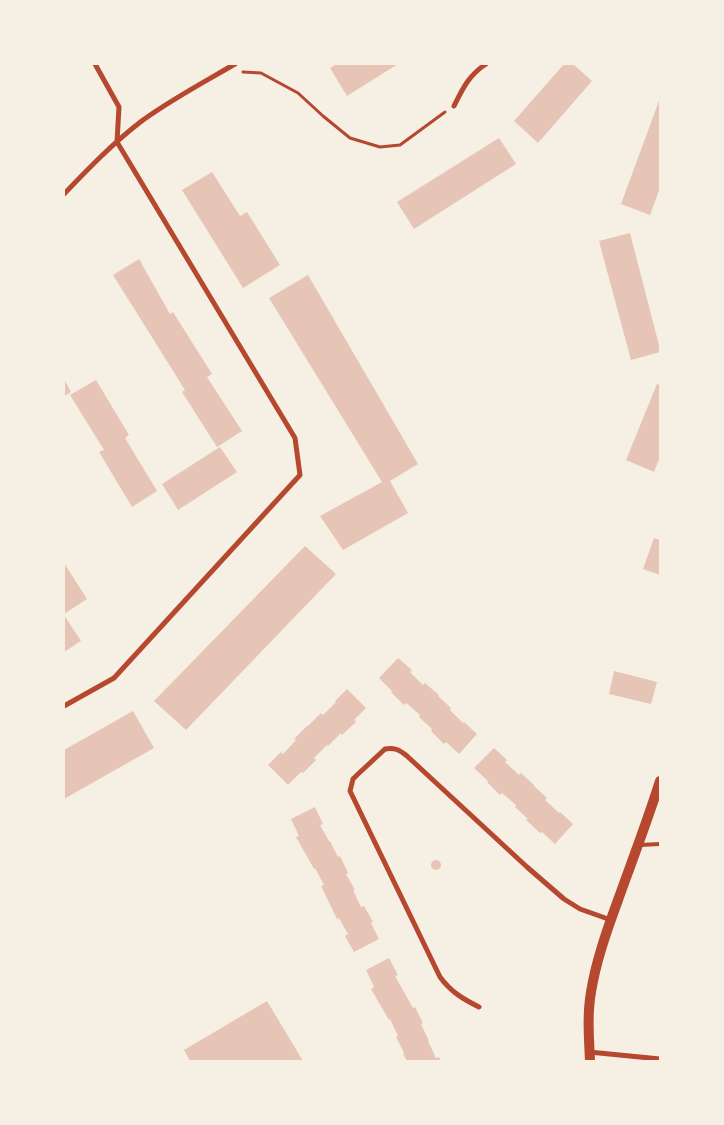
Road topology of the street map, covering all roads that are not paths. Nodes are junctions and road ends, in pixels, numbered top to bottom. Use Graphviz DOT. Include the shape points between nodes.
graph roads {
  1 [pos="95,64"];
  2 [pos="235,64"];
  3 [pos="486,64"];
  4 [pos="454,106"];
  5 [pos="117,142"];
  6 [pos="64,194"];
  7 [pos="64,706"];
  8 [pos="660,781"];
  9 [pos="660,844"];
  10 [pos="638,845"];
  11 [pos="610,920"];
  12 [pos="479,1007"];
  13 [pos="589,1057"];
  14 [pos="660,1059"];
  1 -- 5 [label="street" via="119,107"];
  2 -- 5 [label="street" via="145,119"];
  3 -- 4 [label="street" via="476,70 464,85"];
  5 -- 6 [label="street"];
  5 -- 7 [label="street" via="295,438 300,475 114,678"];
  8 -- 10 [label="main road"];
  9 -- 10 [label="lane"];
  10 -- 11 [label="main road"];
  11 -- 12 [label="street" via="564,899 406,756 390,748 380,752 353,779 350,791 440,977 452,991"];
  11 -- 13 [label="main road" via="591,993"];
  13 -- 14 [label="street"];
}
